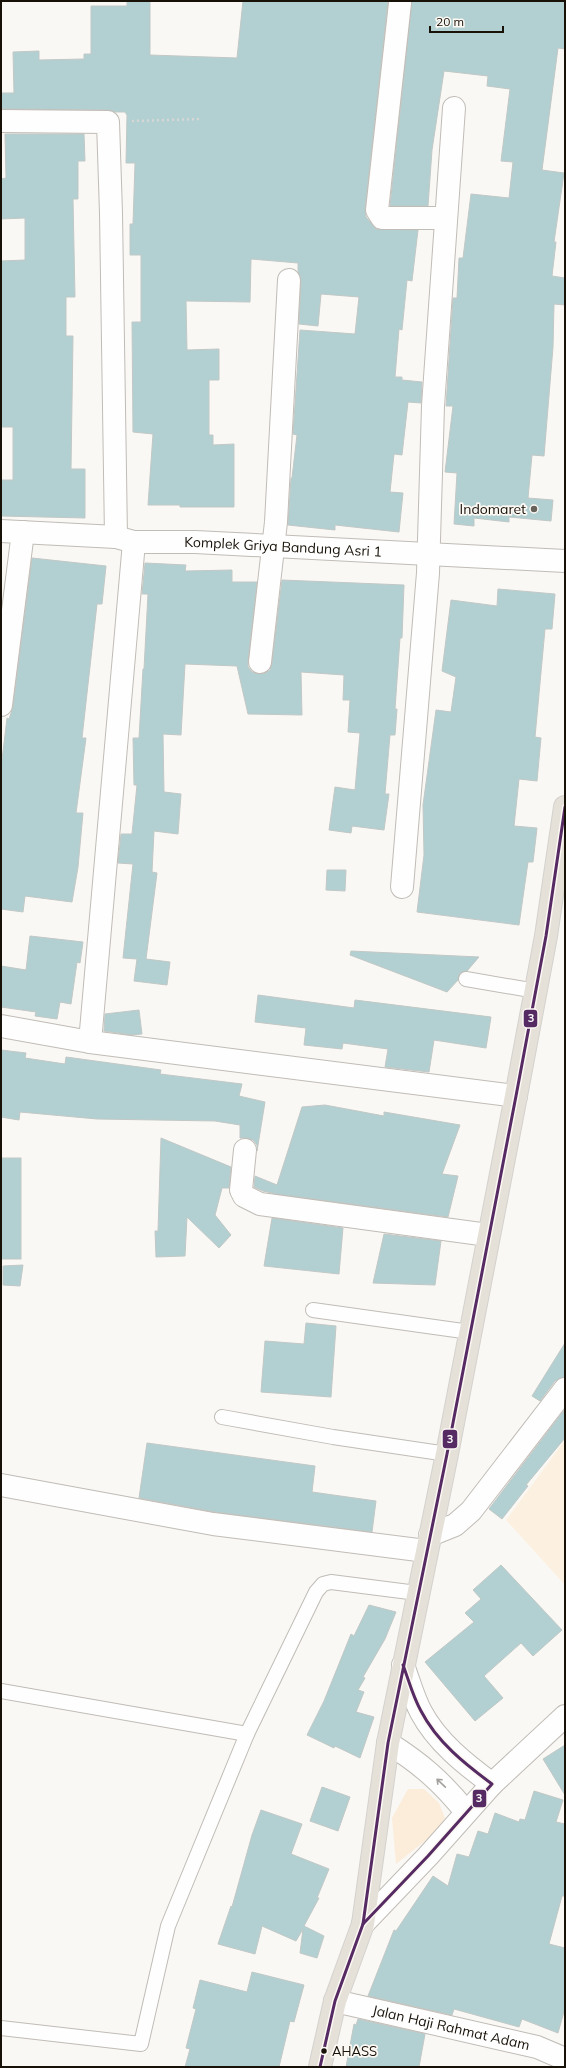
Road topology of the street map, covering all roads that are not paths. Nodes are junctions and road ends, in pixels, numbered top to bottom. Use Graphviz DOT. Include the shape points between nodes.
graph roads {
  1 [pos="400,3"];
  2 [pos="454,108"];
  3 [pos="1,121"];
  4 [pos="445,218"];
  5 [pos="289,280"];
  6 [pos="1,531"];
  7 [pos="23,532"];
  8 [pos="125,540"];
  9 [pos="274,546"];
  10 [pos="429,555"];
  11 [pos="565,561"];
  12 [pos="260,662"];
  13 [pos="1,705"];
  14 [pos="565,807"];
  15 [pos="402,887"];
  16 [pos="466,979"];
  17 [pos="536,991"];
  18 [pos="1,1026"];
  19 [pos="90,1042"];
  20 [pos="516,1096"];
  21 [pos="245,1150"];
  22 [pos="488,1235"];
  23 [pos="313,1310"];
  24 [pos="470,1332"];
  25 [pos="565,1389"];
  26 [pos="222,1417"];
  27 [pos="446,1454"];
  28 [pos="1,1485"];
  29 [pos="428,1543"];
  30 [pos="417,1593"];
  31 [pos="404,1665"];
  32 [pos="1,1691"];
  33 [pos="565,1716"];
  34 [pos="247,1734"];
  35 [pos="388,1743"];
  36 [pos="492,1784"];
  37 [pos="466,1812"];
  38 [pos="363,1924"];
  39 [pos="335,2001"];
  40 [pos="1,2028"];
  41 [pos="565,2059"];
  42 [pos="320,2067"];
  1 -- 4 [label="street" via="377,210 382,218"];
  2 -- 4 [label="street"];
  3 -- 8 [label="street" via="108,122"];
  4 -- 10 [label="street" via="433,406"];
  5 -- 9 [label="street"];
  6 -- 7 [label="street, Komplek Griya Bandung Asri 1"];
  7 -- 8 [label="street, Komplek Griya Bandung Asri 1"];
  7 -- 13 [label="street"];
  8 -- 9 [label="street, Komplek Griya Bandung Asri 1"];
  8 -- 19 [label="street"];
  9 -- 10 [label="street, Komplek Griya Bandung Asri 1"];
  9 -- 12 [label="street"];
  10 -- 11 [label="street, Komplek Griya Bandung Asri 1"];
  10 -- 15 [label="street"];
  14 -- 17 [label="main road"];
  16 -- 17 [label="lane"];
  17 -- 20 [label="main road"];
  18 -- 19 [label="street"];
  19 -- 20 [label="street"];
  20 -- 22 [label="main road"];
  21 -- 22 [label="street" via="241,1190 244,1196 256,1202"];
  22 -- 24 [label="main road"];
  23 -- 24 [label="lane"];
  24 -- 27 [label="main road"];
  25 -- 29 [label="street" via="471,1511"];
  26 -- 27 [label="lane"];
  27 -- 29 [label="main road"];
  28 -- 29 [label="street" via="213,1524"];
  29 -- 30 [label="main road"];
  30 -- 31 [label="main road"];
  30 -- 34 [label="lane" via="332,1582 323,1584 316,1592"];
  31 -- 35 [label="main road"];
  31 -- 36 [label="street" via="420,1711 442,1742"];
  32 -- 34 [label="lane"];
  33 -- 36 [label="street"];
  34 -- 40 [label="lane" via="168,1926 142,2044"];
  37 -- 35 [label="street, one-way" via="433,1775"];
  35 -- 38 [label="main road"];
  36 -- 37 [label="street"];
  37 -- 38 [label="street"];
  38 -- 39 [label="main road"];
  39 -- 41 [label="street, Jalan Haji Rahmat Adam" via="537,2047"];
  39 -- 42 [label="main road"];
}
